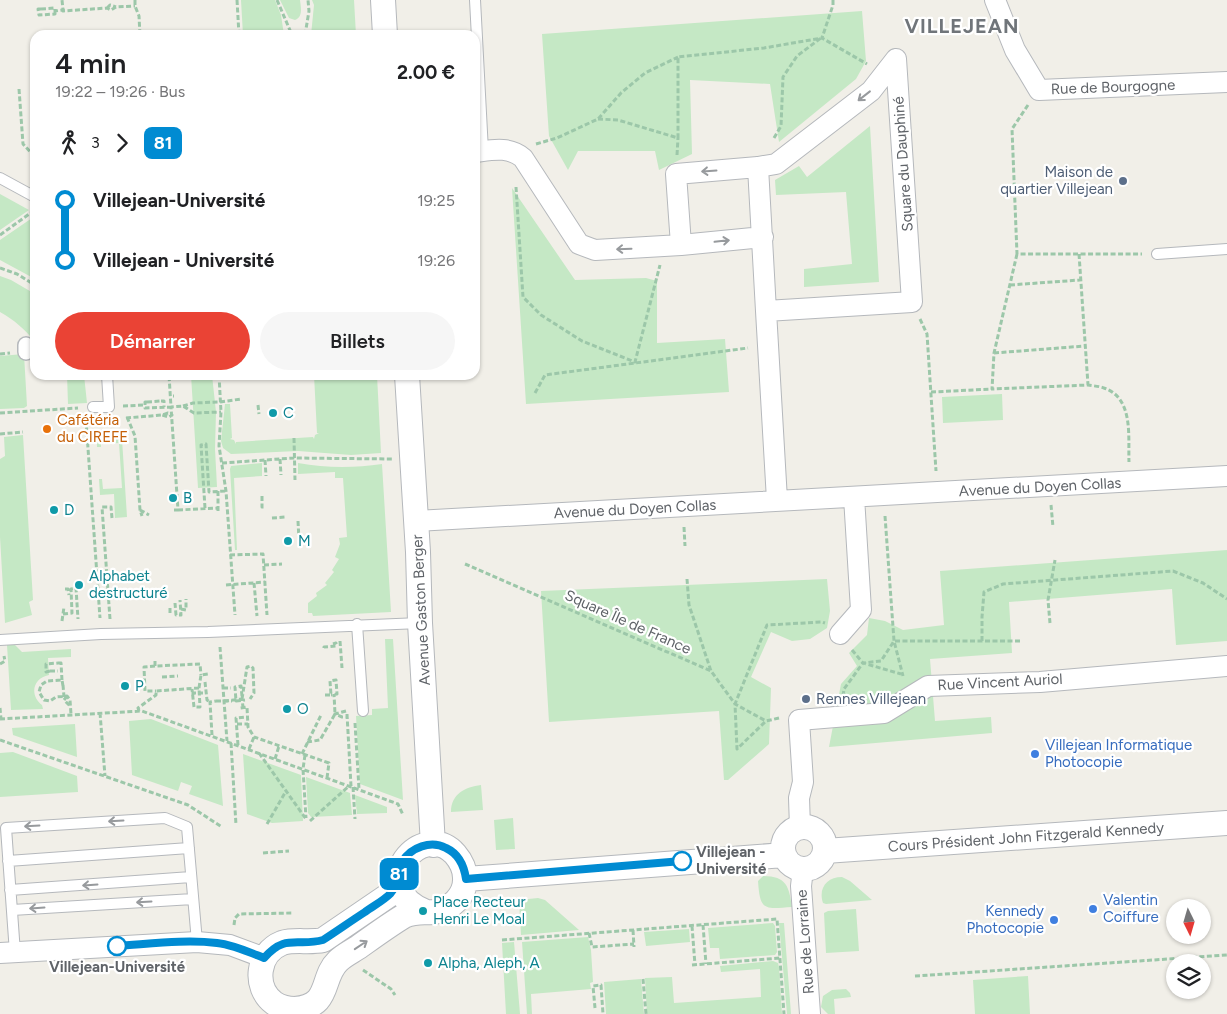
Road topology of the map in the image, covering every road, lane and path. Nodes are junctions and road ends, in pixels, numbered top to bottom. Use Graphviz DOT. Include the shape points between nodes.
graph roads {
  1 [pos="62,0"];
  2 [pos="134,0"];
  3 [pos="237,0"];
  4 [pos="277,0"];
  5 [pos="308,0"];
  6 [pos="383,0"];
  7 [pos="475,0"];
  8 [pos="833,0"];
  9 [pos="995,0"];
  10 [pos="135,6"];
  11 [pos="41,8"];
  12 [pos="63,8"];
  13 [pos="55,11"];
  14 [pos="140,30"];
  15 [pos="239,30"];
  16 [pos="290,30"];
  17 [pos="306,30"];
  18 [pos="385,30"];
  19 [pos="476,30"];
  20 [pos="822,38"];
  21 [pos="678,57"];
  22 [pos="890,67"];
  23 [pos="1227,82"];
  24 [pos="19,89"];
  25 [pos="1039,90"];
  26 [pos="598,119"];
  27 [pos="30,151"];
  28 [pos="480,152"];
  29 [pos="523,158"];
  30 [pos="767,166"];
  31 [pos="0,178"];
  32 [pos="30,194"];
  33 [pos="30,213"];
  34 [pos="0,235"];
  35 [pos="763,237"];
  36 [pos="681,245"];
  37 [pos="661,247"];
  38 [pos="1227,249"];
  39 [pos="1017,254"];
  40 [pos="1079,254"];
  41 [pos="1157,254"];
  42 [pos="0,268"];
  43 [pos="1080,280"];
  44 [pos="30,282"];
  45 [pos="1010,285"];
  46 [pos="912,302"];
  47 [pos="766,311"];
  48 [pos="768,346"];
  49 [pos="1085,346"];
  50 [pos="994,352"];
  51 [pos="635,362"];
  52 [pos="107,380"];
  53 [pos="171,380"];
  54 [pos="219,380"];
  55 [pos="407,380"];
  56 [pos="1088,385"];
  57 [pos="992,389"];
  58 [pos="931,392"];
  59 [pos="534,393"];
  60 [pos="241,399"];
  61 [pos="220,402"];
  62 [pos="146,403"];
  63 [pos="258,405"];
  64 [pos="134,406"];
  65 [pos="168,406"];
  66 [pos="183,406"];
  67 [pos="93,407"];
  68 [pos="159,407"];
  69 [pos="66,409"];
  70 [pos="221,412"];
  71 [pos="0,413"];
  72 [pos="259,414"];
  73 [pos="172,415"];
  74 [pos="122,418"];
  75 [pos="127,418"];
  76 [pos="23,432"];
  77 [pos="0,434"];
  78 [pos="294,438"];
  79 [pos="88,441"];
  80 [pos="294,458"];
  81 [pos="280,459"];
  82 [pos="380,459"];
  83 [pos="265,460"];
  84 [pos="222,463"];
  85 [pos="281,475"];
  86 [pos="266,476"];
  87 [pos="1227,476"];
  88 [pos="295,480"];
  89 [pos="1131,482"];
  90 [pos="226,491"];
  91 [pos="218,492"];
  92 [pos="937,492"];
  93 [pos="884,495"];
  94 [pos="262,496"];
  95 [pos="854,497"];
  96 [pos="777,500"];
  97 [pos="264,507"];
  98 [pos="204,508"];
  99 [pos="140,510"];
  100 [pos="178,510"];
  101 [pos="148,515"];
  102 [pos="142,516"];
  103 [pos="112,518"];
  104 [pos="272,518"];
  105 [pos="286,518"];
  106 [pos="1052,519"];
  107 [pos="298,521"];
  108 [pos="416,521"];
  109 [pos="1052,527"];
  110 [pos="684,538"];
  111 [pos="299,540"];
  112 [pos="685,546"];
  113 [pos="230,555"];
  114 [pos="1055,560"];
  115 [pos="282,564"];
  116 [pos="465,564"];
  117 [pos="264,565"];
  118 [pos="687,579"];
  119 [pos="1053,580"];
  120 [pos="265,582"];
  121 [pos="254,583"];
  122 [pos="233,584"];
  123 [pos="226,585"];
  124 [pos="65,589"];
  125 [pos="110,592"];
  126 [pos="98,593"];
  127 [pos="186,599"];
  128 [pos="1227,599"];
  129 [pos="180,601"];
  130 [pos="99,604"];
  131 [pos="72,605"];
  132 [pos="64,607"];
  133 [pos="181,612"];
  134 [pos="175,613"];
  135 [pos="267,613"];
  136 [pos="63,614"];
  137 [pos="236,620"];
  138 [pos="257,620"];
  139 [pos="420,622"];
  140 [pos="1050,623"];
  141 [pos="110,624"];
  142 [pos="358,624"];
  143 [pos="61,626"];
  144 [pos="840,634"];
  145 [pos="80,636"];
  146 [pos="0,640"];
  147 [pos="982,641"];
  148 [pos="340,642"];
  149 [pos="334,644"];
  150 [pos="220,646"];
  151 [pos="324,648"];
  152 [pos="5,661"];
  153 [pos="0,664"];
  154 [pos="1227,666"];
  155 [pos="342,668"];
  156 [pos="61,671"];
  157 [pos="711,671"];
  158 [pos="208,674"];
  159 [pos="901,674"];
  160 [pos="201,675"];
  161 [pos="178,676"];
  162 [pos="162,677"];
  163 [pos="340,680"];
  164 [pos="55,681"];
  165 [pos="63,682"];
  166 [pos="200,682"];
  167 [pos="330,682"];
  168 [pos="223,688"];
  169 [pos="231,688"];
  170 [pos="43,689"];
  171 [pos="921,690"];
  172 [pos="156,691"];
  173 [pos="196,692"];
  174 [pos="334,694"];
  175 [pos="325,695"];
  176 [pos="66,696"];
  177 [pos="234,699"];
  178 [pos="245,700"];
  179 [pos="224,701"];
  180 [pos="210,702"];
  181 [pos="346,702"];
  182 [pos="843,703"];
  183 [pos="735,704"];
  184 [pos="200,706"];
  185 [pos="96,707"];
  186 [pos="247,707"];
  187 [pos="0,708"];
  188 [pos="139,711"];
  189 [pos="346,711"];
  190 [pos="363,711"];
  191 [pos="99,713"];
  192 [pos="71,714"];
  193 [pos="336,714"];
  194 [pos="320,715"];
  195 [pos="247,717"];
  196 [pos="347,717"];
  197 [pos="782,718"];
  198 [pos="0,719"];
  199 [pos="766,722"];
  200 [pos="237,724"];
  201 [pos="248,724"];
  202 [pos="348,730"];
  203 [pos="356,730"];
  204 [pos="212,736"];
  205 [pos="254,736"];
  206 [pos="0,740"];
  207 [pos="226,741"];
  208 [pos="307,742"];
  209 [pos="231,743"];
  210 [pos="238,745"];
  211 [pos="279,746"];
  212 [pos="249,749"];
  213 [pos="344,752"];
  214 [pos="259,753"];
  215 [pos="303,754"];
  216 [pos="275,759"];
  217 [pos="303,769"];
  218 [pos="104,776"];
  219 [pos="327,778"];
  220 [pos="351,786"];
  221 [pos="359,789"];
  222 [pos="286,791"];
  223 [pos="403,815"];
  224 [pos="355,819"];
  225 [pos="307,821"];
  226 [pos="1227,823"];
  227 [pos="267,824"];
  228 [pos="236,825"];
  229 [pos="222,827"];
  230 [pos="800,827"];
  231 [pos="433,844"];
  232 [pos="189,848"];
  233 [pos="825,850"];
  234 [pos="289,851"];
  235 [pos="263,853"];
  236 [pos="784,854"];
  237 [pos="8,861"];
  238 [pos="803,869"];
  239 [pos="191,877"];
  240 [pos="466,879"];
  241 [pos="398,880"];
  242 [pos="10,890"];
  243 [pos="192,899"];
  244 [pos="12,910"];
  245 [pos="424,911"];
  246 [pos="293,913"];
  247 [pos="234,925"];
  248 [pos="703,925"];
  249 [pos="692,926"];
  250 [pos="633,930"];
  251 [pos="589,933"];
  252 [pos="502,940"];
  253 [pos="196,942"];
  254 [pos="304,942"];
  255 [pos="7,953"];
  256 [pos="1227,955"];
  257 [pos="264,958"];
  258 [pos="780,958"];
  259 [pos="706,964"];
  260 [pos="359,968"];
  261 [pos="915,976"];
  262 [pos="328,978"];
  263 [pos="643,979"];
  264 [pos="395,995"];
  265 [pos="595,1008"];
  266 [pos="282,1010"];
  267 [pos="603,1014"];
  268 [pos="646,1014"];
  269 [pos="784,1014"];
  270 [pos="810,1014"];
  1 -- 12 [label="path"];
  1 -- 13 [label="path" via="62,10"];
  2 -- 10 [label="path"];
  3 -- 15 [label="path"];
  4 -- 16 [label="path"];
  5 -- 17 [label="path"];
  6 -- 18 [label="street"];
  7 -- 19 [label="lane"];
  8 -- 20 [label="path"];
  9 -- 25 [label="street, Rue de Bourgogne" via="1015,50"];
  10 -- 12 [label="path" via="110,5 107,8 63,11"];
  10 -- 14 [label="path"];
  11 -- 12 [label="path"];
  11 -- 13 [label="path" via="55,8"];
  11 -- 13 [label="path" via="37,15 55,14"];
  20 -- 21 [label="path"];
  20 -- 22 [label="path"];
  20 -- 30 [label="path" via="797,56 782,77 781,126 771,142"];
  21 -- 26 [label="path" via="646,73"];
  21 -- 26 [label="path" via="678,138 618,120"];
  22 -- 30 [label="street, Square du Dauphiné, one-way" via="870,91"];
  22 -- 46 [label="street, Square du Dauphiné"];
  23 -- 25 [label="street, Rue de Bourgogne"];
  24 -- 27 [label="path" via="23,144"];
  25 -- 39 [label="path" via="1012,129"];
  26 -- 29 [label="path" via="531,146"];
  28 -- 29 [label="street" via="514,151"];
  37 -- 29 [label="street, one-way" via="595,250 579,244"];
  29 -- 51 [label="path" via="515,174 523,297 541,315 582,341"];
  30 -- 35 [label="street"];
  30 -- 36 [label="street, one-way" via="676,174"];
  31 -- 32 [label="lane"];
  33 -- 34 [label="path"];
  36 -- 35 [label="street, one-way"];
  35 -- 47 [label="street"];
  36 -- 37 [label="street"];
  37 -- 51 [label="path" via="662,260"];
  38 -- 41 [label="lane"];
  39 -- 40 [label="path"];
  39 -- 45 [label="path"];
  40 -- 41 [label="path"];
  40 -- 43 [label="path"];
  42 -- 44 [label="path"];
  43 -- 45 [label="path"];
  43 -- 49 [label="path"];
  45 -- 50 [label="path"];
  46 -- 47 [label="street"];
  46 -- 58 [label="path" via="927,334"];
  47 -- 48 [label="street"];
  48 -- 51 [label="path"];
  48 -- 96 [label="street"];
  49 -- 50 [label="path"];
  49 -- 56 [label="path"];
  50 -- 57 [label="path"];
  51 -- 59 [label="path" via="545,375"];
  52 -- 67 [label="lane" via="109,407"];
  53 -- 65 [label="path"];
  54 -- 61 [label="path"];
  55 -- 108 [label="street, Avenue Gaston Berger"];
  56 -- 57 [label="path"];
  56 -- 89 [label="path" via="1112,392 1123,404"];
  57 -- 58 [label="path"];
  58 -- 92 [label="path"];
  60 -- 61 [label="path"];
  61 -- 66 [label="path"];
  61 -- 70 [label="path"];
  62 -- 64 [label="path"];
  62 -- 65 [label="path" via="164,401"];
  62 -- 65 [label="path" via="164,400"];
  62 -- 65 [label="path" via="145,409"];
  62 -- 68 [label="path" via="145,408"];
  63 -- 72 [label="path"];
  65 -- 66 [label="path"];
  65 -- 68 [label="path"];
  65 -- 68 [label="path"];
  65 -- 73 [label="path"];
  65 -- 100 [label="path"];
  66 -- 70 [label="path" via="194,413"];
  69 -- 71 [label="path"];
  70 -- 84 [label="path" via="219,446"];
  73 -- 75 [label="path"];
  73 -- 100 [label="path" via="178,510 174,510"];
  74 -- 75 [label="path"];
  75 -- 99 [label="path" via="135,436"];
  76 -- 77 [label="path"];
  78 -- 80 [label="path"];
  79 -- 126 [label="path"];
  80 -- 81 [label="path"];
  80 -- 82 [label="path"];
  80 -- 88 [label="path"];
  81 -- 83 [label="path"];
  81 -- 85 [label="path"];
  83 -- 84 [label="path"];
  83 -- 86 [label="path"];
  84 -- 90 [label="path"];
  87 -- 89 [label="street, Avenue du Doyen Collas"];
  89 -- 92 [label="street, Avenue du Doyen Collas"];
  90 -- 91 [label="path"];
  90 -- 113 [label="path"];
  91 -- 98 [label="path" via="218,510"];
  91 -- 98 [label="path" via="209,492 206,444 201,445"];
  92 -- 93 [label="street, Avenue du Doyen Collas"];
  93 -- 95 [label="street, Avenue du Doyen Collas"];
  93 -- 159 [label="path" via="894,641"];
  94 -- 97 [label="path"];
  95 -- 96 [label="street, Avenue du Doyen Collas"];
  95 -- 144 [label="street" via="861,610"];
  96 -- 108 [label="street, Avenue du Doyen Collas"];
  98 -- 100 [label="path"];
  99 -- 101 [label="path"];
  99 -- 102 [label="path"];
  103 -- 125 [label="path" via="111,507 102,507"];
  104 -- 105 [label="path"];
  106 -- 109 [label="path"];
  107 -- 111 [label="path"];
  108 -- 139 [label="street, Avenue Gaston Berger"];
  110 -- 112 [label="path"];
  113 -- 117 [label="path" via="263,554"];
  113 -- 122 [label="path"];
  114 -- 119 [label="path"];
  115 -- 117 [label="path"];
  116 -- 157 [label="path, Square Île de France"];
  117 -- 120 [label="path"];
  118 -- 157 [label="path" via="689,605"];
  119 -- 128 [label="path" via="1173,571 1203,583"];
  119 -- 140 [label="path" via="1048,600"];
  119 -- 147 [label="path" via="1003,584 984,592"];
  120 -- 121 [label="path"];
  120 -- 135 [label="path"];
  121 -- 122 [label="path"];
  121 -- 138 [label="path"];
  122 -- 123 [label="path"];
  122 -- 137 [label="path"];
  124 -- 131 [label="path" via="68,589"];
  125 -- 126 [label="path"];
  125 -- 141 [label="path"];
  126 -- 130 [label="path"];
  127 -- 129 [label="path" via="186,610 181,610"];
  129 -- 133 [label="path"];
  129 -- 134 [label="path" via="181,615 176,615 175,604"];
  131 -- 136 [label="path" via="72,613"];
  131 -- 145 [label="path" via="71,588 76,588"];
  132 -- 136 [label="path"];
  136 -- 143 [label="path"];
  139 -- 142 [label="lane"];
  139 -- 231 [label="street, Avenue Gaston Berger"];
  142 -- 145 [label="lane"];
  142 -- 190 [label="lane"];
  145 -- 146 [label="lane"];
  148 -- 155 [label="path"];
  149 -- 151 [label="path" via="336,646"];
  150 -- 168 [label="path"];
  152 -- 153 [label="path"];
  154 -- 171 [label="street, Rue Vincent Auriol" via="1040,682 928,686"];
  156 -- 156 [label="path" via="61,663 46,664 46,672"];
  156 -- 165 [label="path"];
  157 -- 183 [label="path"];
  158 -- 160 [label="path"];
  159 -- 171 [label="path"];
  159 -- 182 [label="path" via="863,663 844,689"];
  160 -- 166 [label="path"];
  160 -- 172 [label="path" via="200,664 144,667 145,691"];
  161 -- 162 [label="path"];
  163 -- 167 [label="path"];
  164 -- 170 [label="path" via="45,681 39,688"];
  165 -- 176 [label="path"];
  165 -- 176 [label="path" via="45,682 39,692 44,700 50,701"];
  166 -- 173 [label="path"];
  166 -- 180 [label="path" via="207,682 206,700"];
  167 -- 174 [label="path"];
  167 -- 174 [label="path" via="336,680"];
  167 -- 174 [label="path" via="336,680"];
  168 -- 169 [label="path"];
  168 -- 179 [label="path"];
  171 -- 230 [label="street, Rue Vincent Auriol" via="884,713 799,720 803,782 799,798"];
  172 -- 173 [label="path"];
  172 -- 188 [label="path" via="156,695 138,708"];
  173 -- 184 [label="path"];
  173 -- 184 [label="path"];
  173 -- 184 [label="path" via="194,707"];
  174 -- 175 [label="path"];
  174 -- 193 [label="path"];
  176 -- 192 [label="path" via="64,700 71,707"];
  177 -- 178 [label="path"];
  177 -- 178 [label="path" via="235,687 241,686"];
  177 -- 180 [label="path, bridge"];
  178 -- 178 [label="path" via="241,686 235,687 236,701"];
  178 -- 178 [label="path" via="247,668 251,666 254,693"];
  178 -- 179 [label="path"];
  178 -- 186 [label="path" via="250,703"];
  178 -- 186 [label="path" via="240,708"];
  179 -- 207 [label="path"];
  180 -- 204 [label="path"];
  181 -- 189 [label="path"];
  183 -- 199 [label="path"];
  183 -- 199 [label="path" via="737,749"];
  185 -- 191 [label="path"];
  186 -- 195 [label="path"];
  187 -- 198 [label="path"];
  188 -- 191 [label="path"];
  188 -- 204 [label="path"];
  189 -- 193 [label="path"];
  189 -- 196 [label="path"];
  191 -- 192 [label="path"];
  191 -- 218 [label="path"];
  192 -- 198 [label="path"];
  193 -- 196 [label="path"];
  193 -- 208 [label="path" via="320,740"];
  194 -- 208 [label="path"];
  195 -- 200 [label="path" via="236,718"];
  195 -- 201 [label="path"];
  196 -- 202 [label="path"];
  197 -- 199 [label="path"];
  200 -- 201 [label="path"];
  200 -- 210 [label="path"];
  201 -- 205 [label="path"];
  202 -- 213 [label="path" via="347,753"];
  202 -- 220 [label="path"];
  203 -- 221 [label="path"];
  204 -- 207 [label="path"];
  205 -- 211 [label="path"];
  205 -- 212 [label="path"];
  206 -- 218 [label="path"];
  207 -- 209 [label="path"];
  208 -- 215 [label="path"];
  209 -- 210 [label="path"];
  209 -- 228 [label="path"];
  210 -- 212 [label="path"];
  211 -- 215 [label="path"];
  211 -- 216 [label="path"];
  212 -- 214 [label="path"];
  214 -- 216 [label="path"];
  214 -- 222 [label="path"];
  215 -- 217 [label="path"];
  215 -- 219 [label="path" via="329,763"];
  216 -- 217 [label="path"];
  217 -- 219 [label="path"];
  217 -- 225 [label="path"];
  218 -- 229 [label="path" via="188,805"];
  219 -- 220 [label="path"];
  220 -- 221 [label="path"];
  220 -- 224 [label="path"];
  220 -- 225 [label="path"];
  221 -- 223 [label="path" via="398,804"];
  222 -- 225 [label="path"];
  222 -- 227 [label="path"];
  226 -- 233 [label="street, Cours Président John Fitzgerald Kennedy"];
  230 -- 233 [label="street" via="818,832"];
  230 -- 236 [label="street" via="786,837 782,848"];
  231 -- 240 [label="street" via="444,846 460,859"];
  231 -- 241 [label="street" via="408,854 399,870"];
  232 -- 237 [label="lane"];
  232 -- 237 [label="lane, one-way" via="187,826 165,818 6,828"];
  232 -- 239 [label="lane"];
  233 -- 238 [label="street" via="820,862 810,869"];
  234 -- 235 [label="path"];
  236 -- 238 [label="street" via="789,863"];
  236 -- 240 [label="street"];
  237 -- 242 [label="lane"];
  238 -- 270 [label="street, Rue de Lorraine" via="801,886"];
  239 -- 242 [label="lane, one-way"];
  239 -- 243 [label="lane"];
  240 -- 245 [label="street" via="464,889 452,904 434,912"];
  241 -- 245 [label="street" via="406,900"];
  241 -- 254 [label="street" via="389,895 333,934 323,940"];
  242 -- 244 [label="lane"];
  243 -- 244 [label="lane, one-way"];
  243 -- 253 [label="lane"];
  244 -- 255 [label="lane"];
  262 -- 245 [label="street, one-way" via="332,968 347,954 404,916"];
  246 -- 247 [label="path" via="239,914"];
  248 -- 249 [label="path"];
  248 -- 258 [label="path" via="777,919"];
  248 -- 259 [label="path"];
  249 -- 250 [label="path"];
  249 -- 259 [label="path" via="693,965"];
  250 -- 251 [label="path"];
  250 -- 251 [label="path" via="634,945 592,947"];
  251 -- 252 [label="path"];
  253 -- 255 [label="street"];
  253 -- 257 [label="street" via="230,945"];
  254 -- 257 [label="street" via="280,944"];
  254 -- 262 [label="street" via="325,960"];
  256 -- 261 [label="path"];
  257 -- 266 [label="street" via="262,986 266,995"];
  258 -- 259 [label="path"];
  258 -- 269 [label="path"];
  260 -- 264 [label="path"];
  262 -- 266 [label="street" via="325,989 312,1004"];
  263 -- 268 [label="path"];
  265 -- 267 [label="path" via="593,986 601,985"];
}
